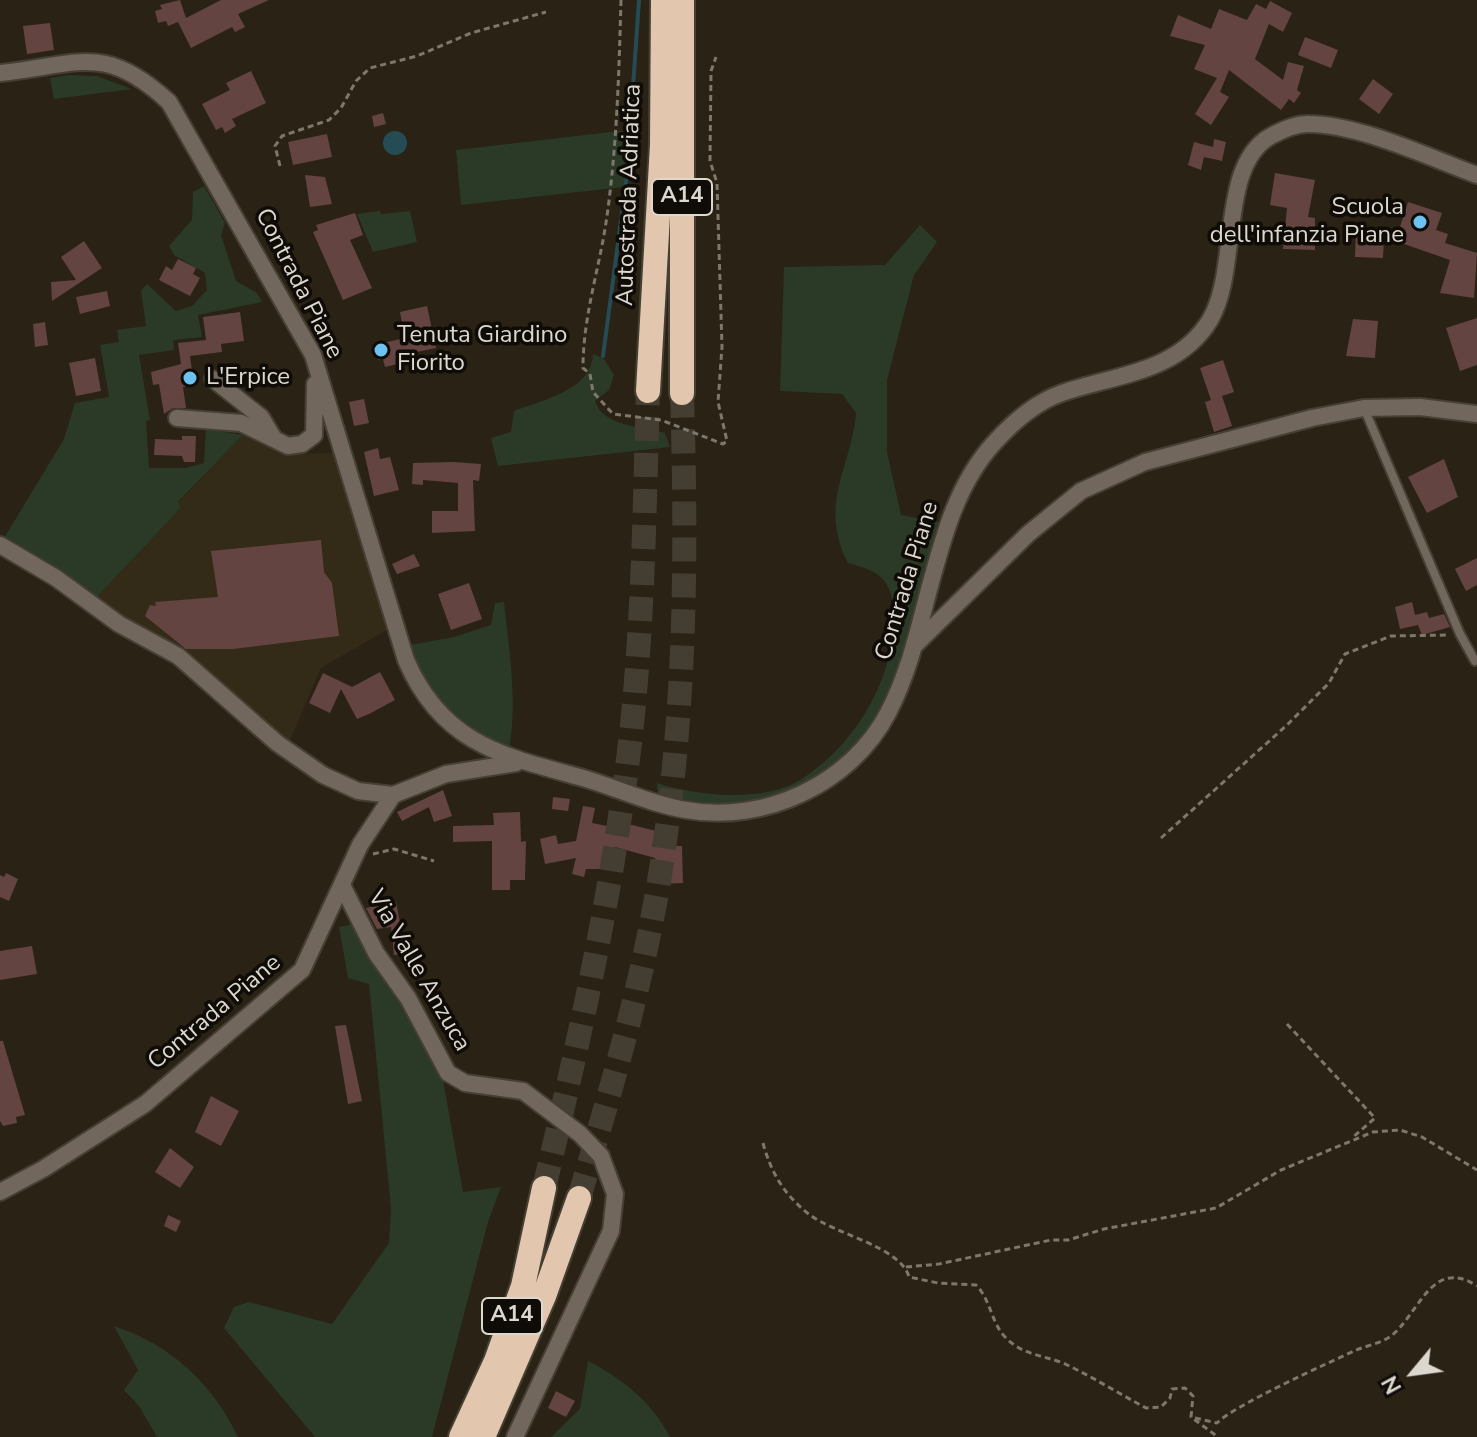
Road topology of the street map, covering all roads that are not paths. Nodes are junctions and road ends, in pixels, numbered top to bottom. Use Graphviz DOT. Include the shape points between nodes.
graph roads {
  1 [pos="663,0"];
  2 [pos="682,0"];
  3 [pos="0,73"];
  4 [pos="1477,175"];
  5 [pos="313,355"];
  6 [pos="213,379"];
  7 [pos="648,391"];
  8 [pos="682,393"];
  9 [pos="1364,408"];
  10 [pos="1477,414"];
  11 [pos="177,418"];
  12 [pos="273,437"];
  13 [pos="0,545"];
  14 [pos="914,645"];
  15 [pos="1475,661"];
  16 [pos="521,763"];
  17 [pos="393,795"];
  18 [pos="343,887"];
  19 [pos="544,1188"];
  20 [pos="0,1192"];
  21 [pos="579,1198"];
  22 [pos="461,1437"];
  23 [pos="483,1437"];
  24 [pos="515,1437"];
  1 -- 7 [label="highway, Autostrada Adriatica / A14" via="658,246"];
  2 -- 8 [label="highway, Autostrada Adriatica / A14"];
  3 -- 5 [label="street, Contrada Piane" via="84,61 113,63 152,86 184,124"];
  4 -- 14 [label="street, Contrada Piane" via="1325,126 1304,124 1266,138 1250,155 1239,182 1224,285 1208,324 1154,367 1058,394 995,443 974,466 945,530"];
  5 -- 12 [label="street" via="314,435 288,446"];
  5 -- 16 [label="street, Contrada Piane" via="410,671 433,707 460,733"];
  6 -- 12 [label="street" via="261,417"];
  9 -- 10 [label="street"];
  9 -- 14 [label="street" via="1145,462 1081,491 1028,534"];
  9 -- 15 [label="lane"];
  11 -- 12 [label="street" via="241,423"];
  13 -- 17 [label="street" via="119,624 178,656 277,743 323,775 358,791"];
  14 -- 16 [label="street, Contrada Piane" via="899,690 873,737 841,770 782,802 725,813 688,811"];
  16 -- 17 [label="street, Contrada Piane" via="446,774"];
  17 -- 18 [label="street, Contrada Piane" via="358,851"];
  18 -- 20 [label="street, Contrada Piane" via="302,970 145,1104"];
  18 -- 24 [label="street, Via Valle Anzuca" via="448,1073 465,1083 523,1091 593,1145 613,1183 611,1231"];
  19 -- 22 [label="highway, A14" via="523,1286"];
  21 -- 23 [label="highway, A14" via="544,1296"];
}
